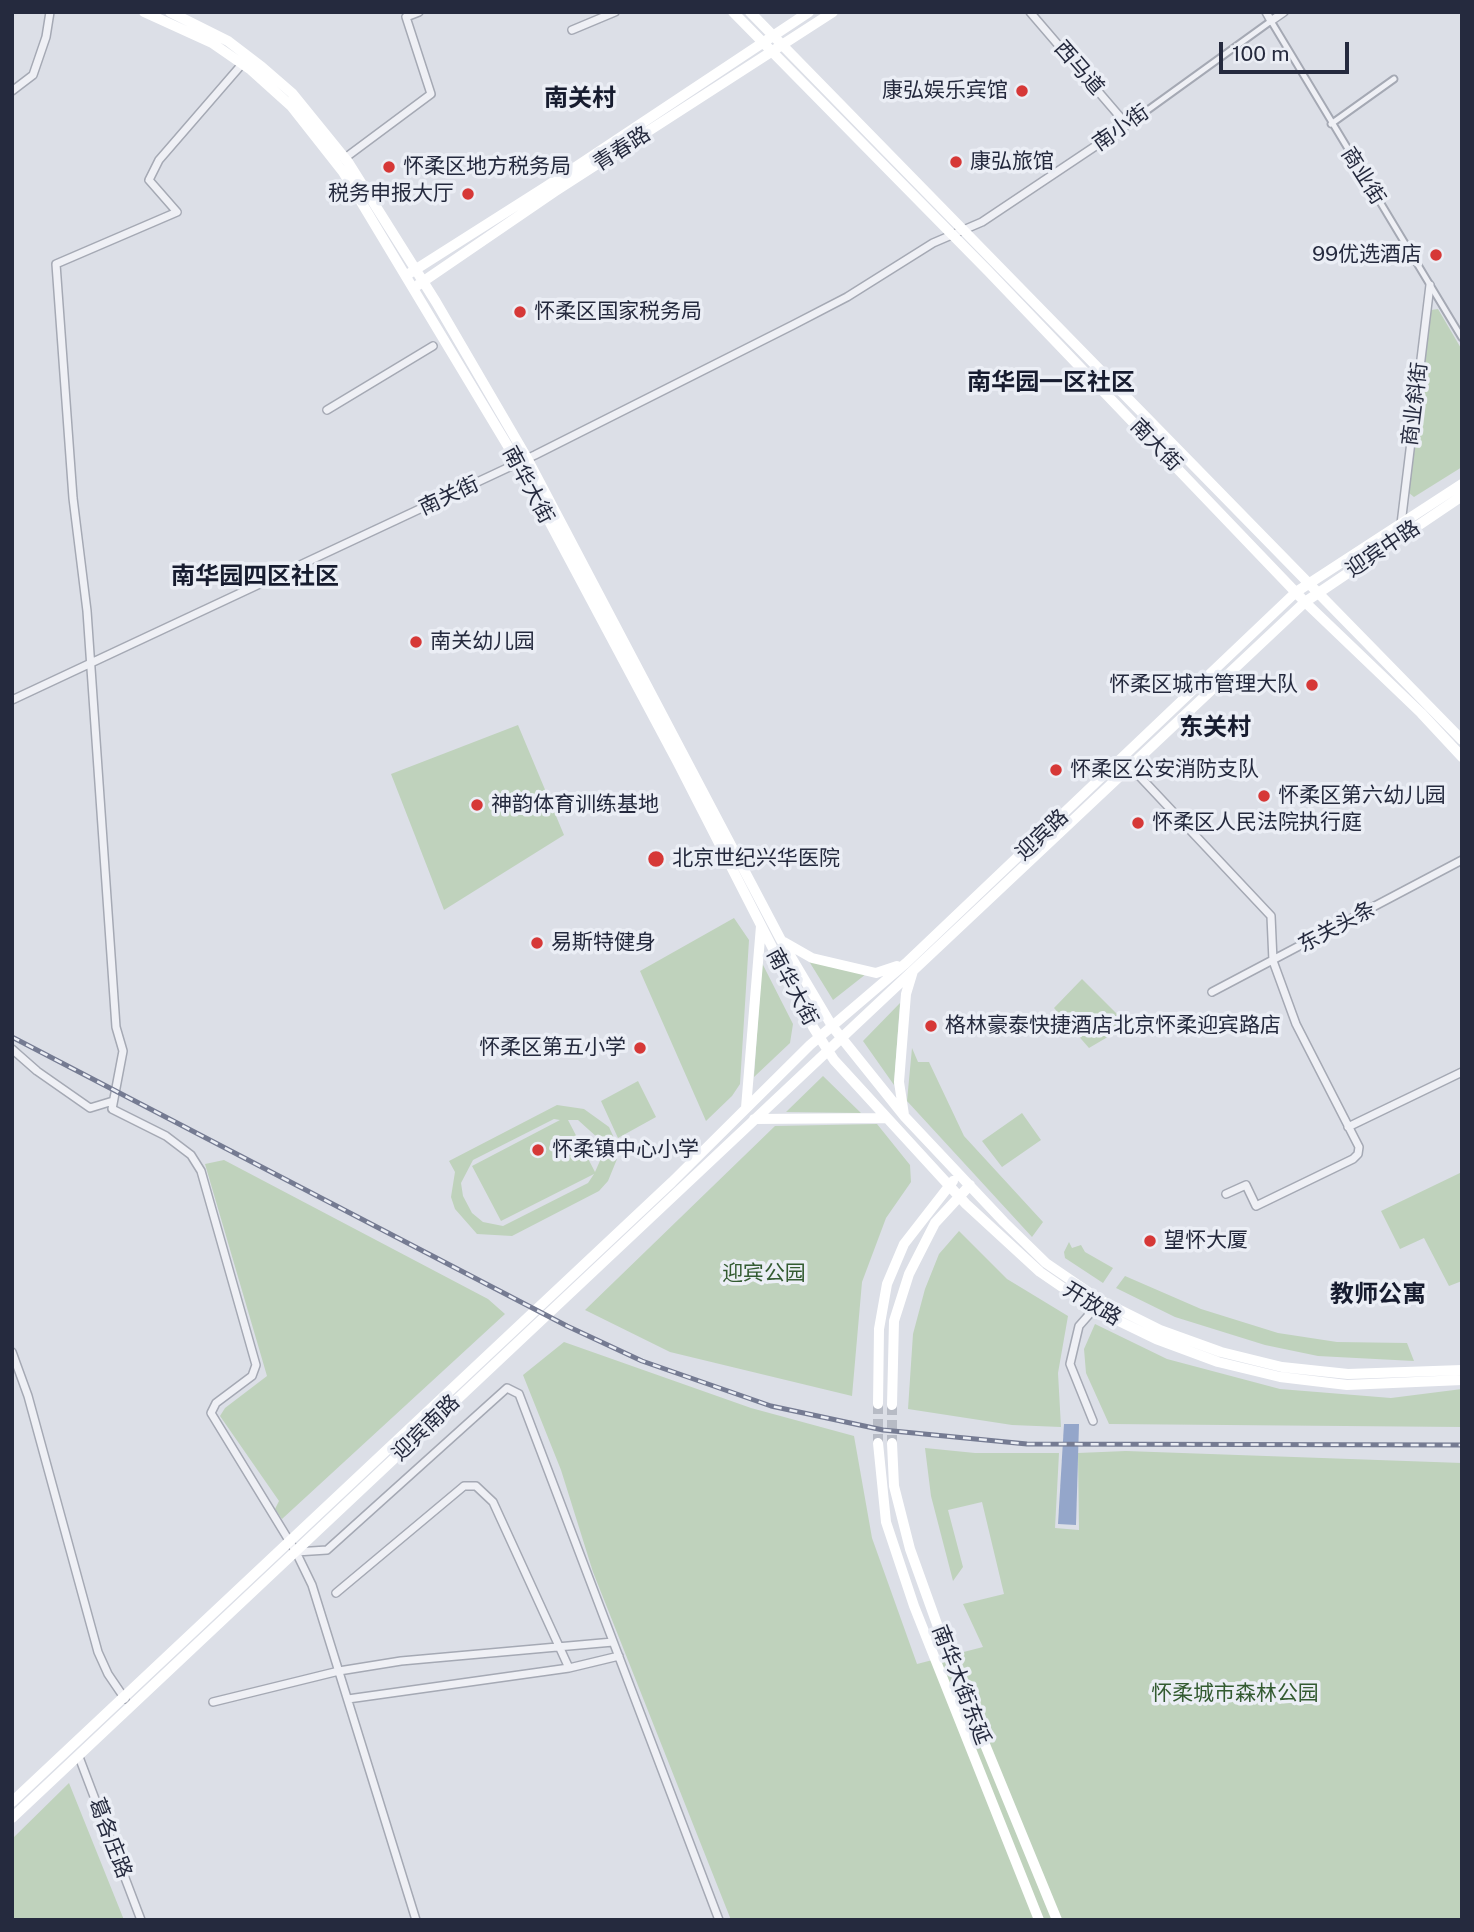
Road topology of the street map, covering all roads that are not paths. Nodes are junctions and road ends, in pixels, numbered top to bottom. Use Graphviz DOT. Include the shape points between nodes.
graph roads {
  1 [pos="50,12"];
  2 [pos="144,12"];
  3 [pos="170,12"];
  4 [pos="419,12"];
  5 [pos="615,12"];
  6 [pos="733,12"];
  7 [pos="751,12"];
  8 [pos="808,12"];
  9 [pos="833,12"];
  10 [pos="1030,12"];
  11 [pos="1266,12"];
  12 [pos="1284,12"];
  13 [pos="1271,21"];
  14 [pos="572,30"];
  15 [pos="773,36"];
  16 [pos="762,43"];
  17 [pos="778,48"];
  18 [pos="245,60"];
  19 [pos="1394,79"];
  20 [pos="12,91"];
  21 [pos="1331,124"];
  22 [pos="1127,125"];
  23 [pos="345,158"];
  24 [pos="964,229"];
  25 [pos="951,234"];
  26 [pos="415,269"];
  27 [pos="405,276"];
  28 [pos="417,285"];
  29 [pos="1430,285"];
  30 [pos="1462,338"];
  31 [pos="433,346"];
  32 [pos="327,410"];
  33 [pos="522,461"];
  34 [pos="1462,484"];
  35 [pos="1462,496"];
  36 [pos="1401,523"];
  37 [pos="1310,583"];
  38 [pos="1296,592"];
  39 [pos="1318,592"];
  40 [pos="1305,602"];
  41 [pos="90,664"];
  42 [pos="12,700"];
  43 [pos="1462,740"];
  44 [pos="1462,757"];
  45 [pos="1129,765"];
  46 [pos="1462,860"];
  47 [pos="761,926"];
  48 [pos="781,940"];
  49 [pos="1273,961"];
  50 [pos="909,966"];
  51 [pos="1212,992"];
  52 [pos="832,1026"];
  53 [pos="819,1037"];
  54 [pos="841,1040"];
  55 [pos="12,1049"];
  56 [pos="828,1050"];
  57 [pos="1462,1072"];
  58 [pos="113,1101"];
  59 [pos="746,1108"];
  60 [pos="905,1117"];
  61 [pos="887,1118"];
  62 [pos="754,1119"];
  63 [pos="1348,1127"];
  64 [pos="961,1174"];
  65 [pos="950,1184"];
  66 [pos="970,1185"];
  67 [pos="1226,1194"];
  68 [pos="958,1196"];
  69 [pos="1094,1309"];
  70 [pos="12,1352"];
  71 [pos="1462,1370"];
  72 [pos="1462,1380"];
  73 [pos="878,1404"];
  74 [pos="892,1405"];
  75 [pos="1093,1421"];
  76 [pos="878,1443"];
  77 [pos="892,1443"];
  78 [pos="293,1548"];
  79 [pos="336,1593"];
  80 [pos="613,1642"];
  81 [pos="560,1646"];
  82 [pos="619,1656"];
  83 [pos="569,1668"];
  84 [pos="339,1671"];
  85 [pos="125,1699"];
  86 [pos="348,1699"];
  87 [pos="213,1702"];
  88 [pos="79,1757"];
  89 [pos="12,1802"];
  90 [pos="12,1818"];
  91 [pos="141,1920"];
  92 [pos="416,1920"];
  93 [pos="719,1920"];
  94 [pos="1040,1920"];
  95 [pos="1057,1920"];
  1 -- 20 [label="street" via="33,75"];
  2 -- 18 [label="main road, 南华大街"];
  3 -- 18 [label="main road, 南华大街" via="228,41"];
  4 -- 23 [label="street" via="406,17 431,94"];
  5 -- 14 [label="street"];
  6 -- 16 [label="main road, 南大街"];
  7 -- 15 [label="main road, 南大街"];
  8 -- 15 [label="main road, 青春路"];
  9 -- 17 [label="main road, 青春路"];
  10 -- 22 [label="street, 西马道"];
  11 -- 13 [label="street, 商业街"];
  12 -- 13 [label="street, 南小街"];
  13 -- 21 [label="street, 商业街"];
  13 -- 22 [label="street, 南小街"];
  15 -- 16 [label="main road, 青春路"];
  15 -- 17 [label="main road, 南大街"];
  16 -- 17 [label="main road, 南大街"];
  16 -- 26 [label="main road, 青春路"];
  17 -- 24 [label="main road, 南大街"];
  17 -- 25 [label="main road, 南大街"];
  17 -- 28 [label="main road, 青春路"];
  18 -- 23 [label="main road, 南华大街" via="292,93"];
  18 -- 27 [label="main road, 南华大街" via="324,145"];
  18 -- 41 [label="street" via="159,160 149,180 177,212 56,264"];
  19 -- 21 [label="street"];
  21 -- 29 [label="street, 商业街"];
  22 -- 24 [label="street, 南小街" via="982,222"];
  23 -- 26 [label="main road, 南华大街"];
  24 -- 25 [label="street, 南小街"];
  24 -- 37 [label="main road, 南大街"];
  25 -- 33 [label="street, 南关街" via="847,297"];
  25 -- 38 [label="main road, 南大街"];
  26 -- 27 [label="main road, 青春路"];
  26 -- 28 [label="main road, 南华大街"];
  27 -- 28 [label="main road, 南华大街"];
  28 -- 33 [label="main road, 南华大街"];
  29 -- 30 [label="street, 商业街"];
  29 -- 36 [label="street, 商业斜街"];
  31 -- 32 [label="street"];
  33 -- 41 [label="street, 南关街"];
  33 -- 47 [label="main road, 南华大街"];
  33 -- 48 [label="main road, 南华大街"];
  34 -- 36 [label="main road, 迎宾中路"];
  35 -- 39 [label="main road, 迎宾中路"];
  36 -- 37 [label="main road, 迎宾中路"];
  37 -- 38 [label="main road, 迎宾路"];
  37 -- 39 [label="main road, 南大街"];
  38 -- 40 [label="main road, 南大街"];
  38 -- 50 [label="main road, 迎宾路"];
  39 -- 40 [label="main road, 迎宾中路"];
  39 -- 43 [label="main road, 南大街"];
  40 -- 44 [label="main road, 南大街"];
  40 -- 45 [label="main road, 迎宾路"];
  41 -- 42 [label="street, 南关街"];
  41 -- 58 [label="street" via="116,1027 124,1051"];
  45 -- 49 [label="street" via="1272,916"];
  45 -- 50 [label="main road, 迎宾路"];
  46 -- 49 [label="street, 东关头条"];
  47 -- 53 [label="main road, 南华大街"];
  47 -- 59 [label="main road"];
  48 -- 50 [label="main road" via="812,958 876,973"];
  48 -- 52 [label="main road, 南华大街"];
  49 -- 51 [label="street, 东关头条"];
  49 -- 63 [label="street" via="1296,1024"];
  50 -- 52 [label="main road, 迎宾路"];
  50 -- 54 [label="main road, 迎宾路"];
  50 -- 60 [label="main road" via="899,1082"];
  52 -- 53 [label="main road"];
  52 -- 54 [label="main road, 开放路"];
  53 -- 56 [label="main road, 开放路"];
  53 -- 59 [label="main road, 迎宾南路"];
  54 -- 56 [label="main road, 迎宾南路"];
  54 -- 60 [label="main road, 开放路"];
  55 -- 58 [label="street" via="90,1108"];
  56 -- 61 [label="main road, 开放路"];
  56 -- 62 [label="main road, 迎宾南路"];
  57 -- 63 [label="street"];
  58 -- 78 [label="street" via="112,1109 166,1136 191,1155 201,1171 256,1366 252,1376 216,1403 211,1413"];
  59 -- 78 [label="main road, 迎宾南路"];
  60 -- 64 [label="main road, 开放路"];
  61 -- 62 [label="main road"];
  61 -- 65 [label="main road, 开放路"];
  62 -- 78 [label="main road, 迎宾南路"];
  63 -- 67 [label="street" via="1359,1147 1353,1159 1256,1206 1245,1185"];
  64 -- 65 [label="main road"];
  64 -- 66 [label="main road, 开放路"];
  65 -- 68 [label="main road, 开放路"];
  65 -- 73 [label="main road" via="904,1244 887,1284 879,1329"];
  66 -- 68 [label="main road"];
  66 -- 71 [label="main road, 开放路" via="1046,1263 1100,1300 1160,1330 1282,1367 1348,1374"];
  68 -- 69 [label="main road, 开放路" via="1040,1272"];
  68 -- 74 [label="main road" via="924,1240 894,1321"];
  69 -- 72 [label="main road, 开放路" via="1193,1353 1280,1377 1347,1385"];
  69 -- 75 [label="street" via="1079,1326 1070,1364"];
  70 -- 85 [label="street" via="99,1652"];
  76 -- 94 [label="main road, 南华大街东延" via="886,1522 914,1606"];
  77 -- 95 [label="main road, 南华大街东延" via="894,1486 910,1549"];
  78 -- 80 [label="street" via="327,1550 507,1388 519,1394"];
  78 -- 84 [label="street" via="312,1585"];
  78 -- 85 [label="main road, 迎宾南路"];
  78 -- 88 [label="main road, 迎宾南路"];
  79 -- 81 [label="street" via="464,1486 476,1486 494,1502"];
  80 -- 81 [label="street"];
  80 -- 82 [label="street"];
  81 -- 83 [label="street"];
  81 -- 84 [label="street"];
  82 -- 83 [label="street"];
  82 -- 93 [label="street"];
  83 -- 86 [label="street"];
  84 -- 86 [label="street"];
  84 -- 87 [label="street"];
  85 -- 89 [label="main road, 迎宾南路"];
  86 -- 92 [label="street"];
  88 -- 90 [label="main road, 迎宾南路"];
  88 -- 91 [label="street, 葛各庄路"];
}
